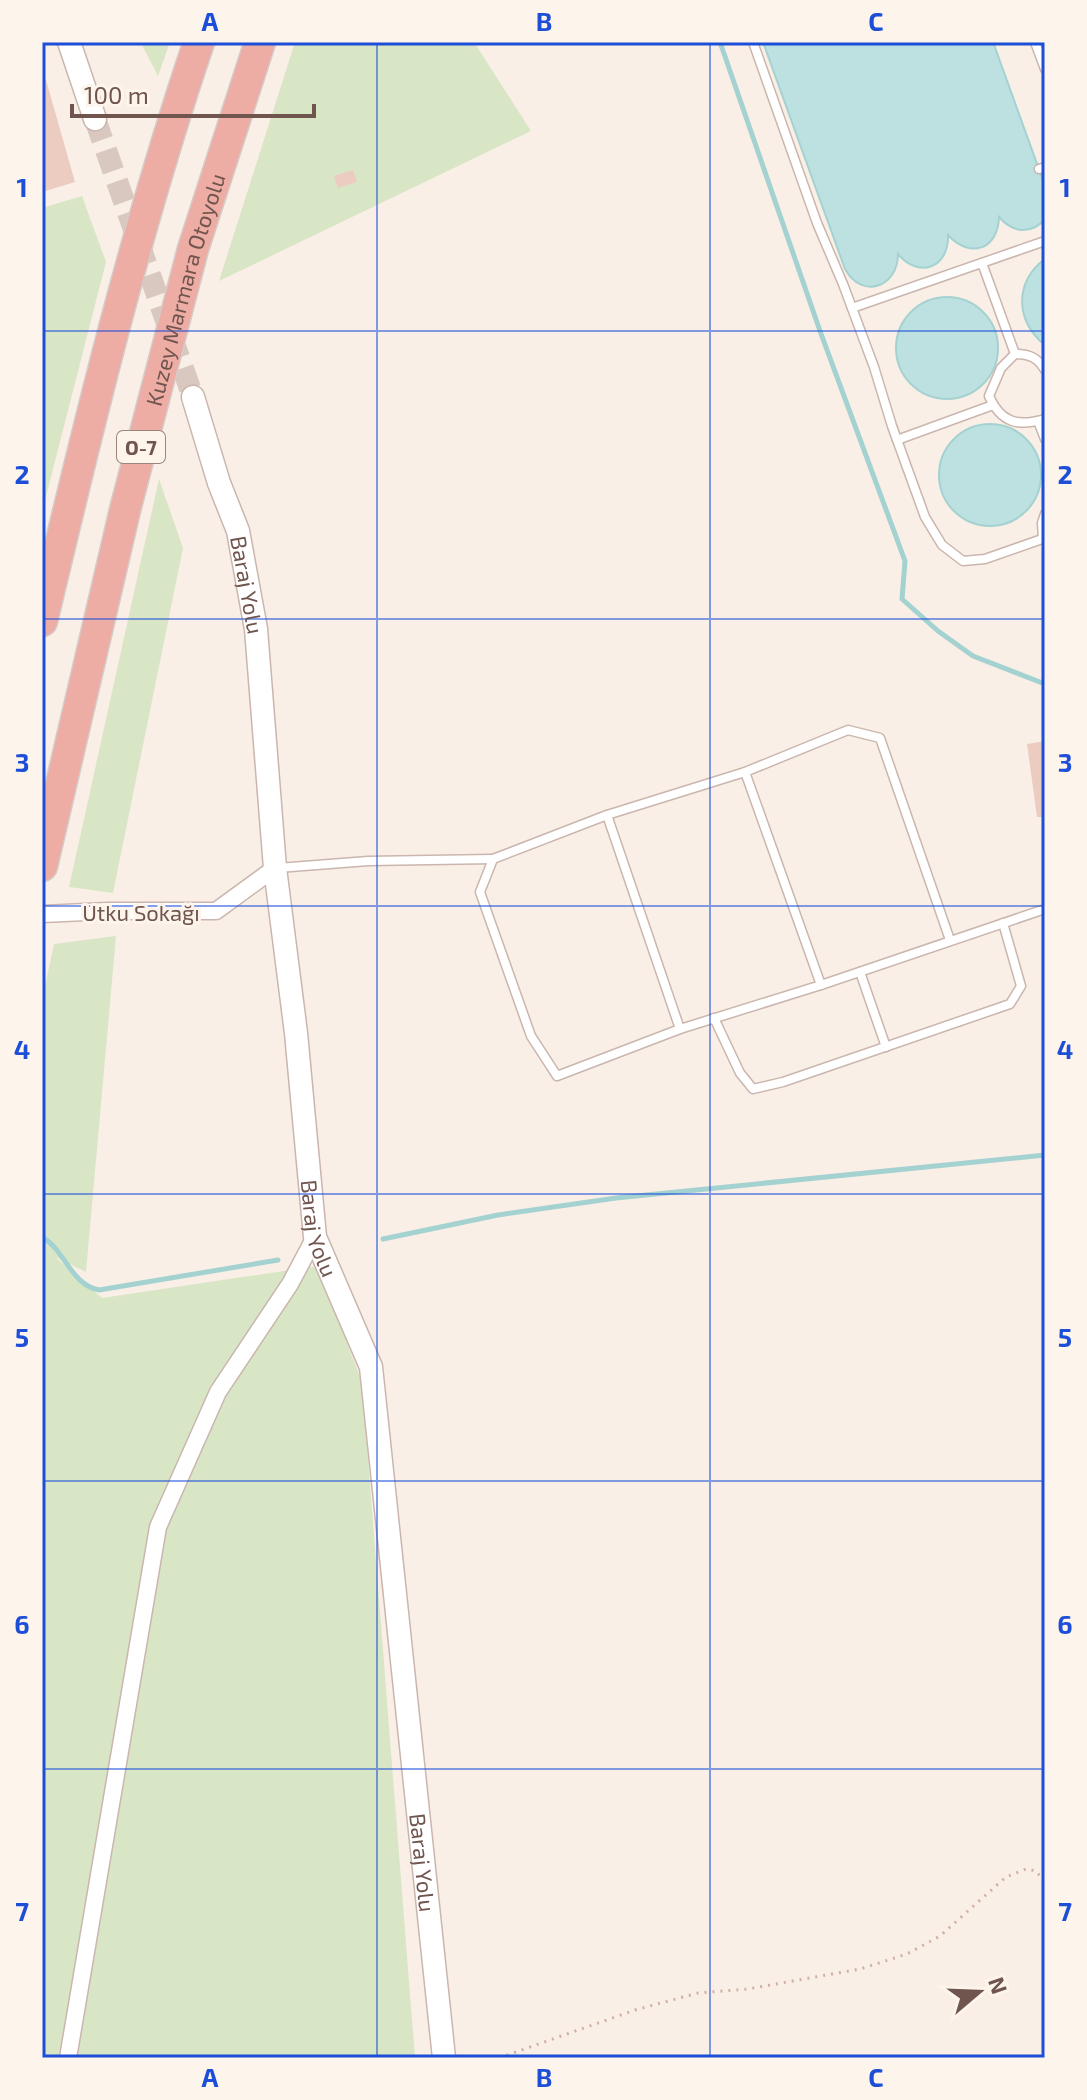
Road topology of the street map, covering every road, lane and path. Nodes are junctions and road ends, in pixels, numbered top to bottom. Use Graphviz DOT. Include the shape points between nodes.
graph roads {
  1 [pos="69,42"];
  2 [pos="199,42"];
  3 [pos="260,42"];
  4 [pos="753,42"];
  5 [pos="1035,42"];
  6 [pos="1045,69"];
  7 [pos="95,119"];
  8 [pos="1045,241"];
  9 [pos="982,263"];
  10 [pos="852,308"];
  11 [pos="1015,354"];
  12 [pos="1045,370"];
  13 [pos="193,397"];
  14 [pos="993,405"];
  15 [pos="1042,420"];
  16 [pos="1045,439"];
  17 [pos="897,440"];
  18 [pos="1045,514"];
  19 [pos="1044,538"];
  20 [pos="42,621"];
  21 [pos="745,772"];
  22 [pos="607,815"];
  23 [pos="493,859"];
  24 [pos="43,862"];
  25 [pos="275,868"];
  26 [pos="1045,909"];
  27 [pos="42,914"];
  28 [pos="1003,923"];
  29 [pos="950,940"];
  30 [pos="860,972"];
  31 [pos="821,985"];
  32 [pos="714,1018"];
  33 [pos="680,1029"];
  34 [pos="886,1047"];
  35 [pos="315,1237"];
  36 [pos="1045,1882"];
  37 [pos="68,2058"];
  38 [pos="444,2058"];
  39 [pos="499,2058"];
  1 -- 7 [label="street"];
  2 -- 20 [label="highway, O-7" via="167,138 87,432"];
  3 -- 24 [label="highway, Kuzey Marmara Otoyolu / O-7" via="193,249 125,510"];
  4 -- 10 [label="lane"];
  5 -- 6 [label="lane"];
  8 -- 9 [label="lane"];
  9 -- 10 [label="lane"];
  9 -- 11 [label="lane"];
  10 -- 17 [label="lane"];
  11 -- 12 [label="lane" via="1027,354"];
  11 -- 14 [label="lane" via="994,381 989,396"];
  13 -- 25 [label="street, Baraj Yolu" via="238,531 256,629"];
  14 -- 15 [label="lane" via="1007,420"];
  14 -- 17 [label="lane"];
  15 -- 16 [label="lane"];
  17 -- 19 [label="lane" via="925,517 942,545 963,561 985,559"];
  18 -- 19 [label="lane"];
  21 -- 22 [label="lane"];
  21 -- 29 [label="lane" via="848,730 880,738"];
  21 -- 31 [label="lane"];
  22 -- 23 [label="lane"];
  22 -- 33 [label="lane"];
  23 -- 25 [label="lane"];
  23 -- 33 [label="lane" via="480,892 531,1036 557,1076"];
  25 -- 27 [label="street, Utku Sokağı" via="216,911"];
  25 -- 35 [label="street, Baraj Yolu"];
  26 -- 28 [label="lane"];
  28 -- 29 [label="lane"];
  28 -- 34 [label="lane" via="1021,986 1010,1004"];
  29 -- 30 [label="lane"];
  30 -- 31 [label="lane"];
  30 -- 34 [label="lane"];
  31 -- 32 [label="lane"];
  32 -- 33 [label="lane"];
  32 -- 34 [label="lane" via="753,1089"];
  35 -- 37 [label="street" via="218,1392 158,1527"];
  35 -- 38 [label="street, Baraj Yolu" via="371,1367"];
  36 -- 39 [label="path" via="1026,1869 1006,1877 940,1936 907,1954 860,1969 698,1993"];
}
